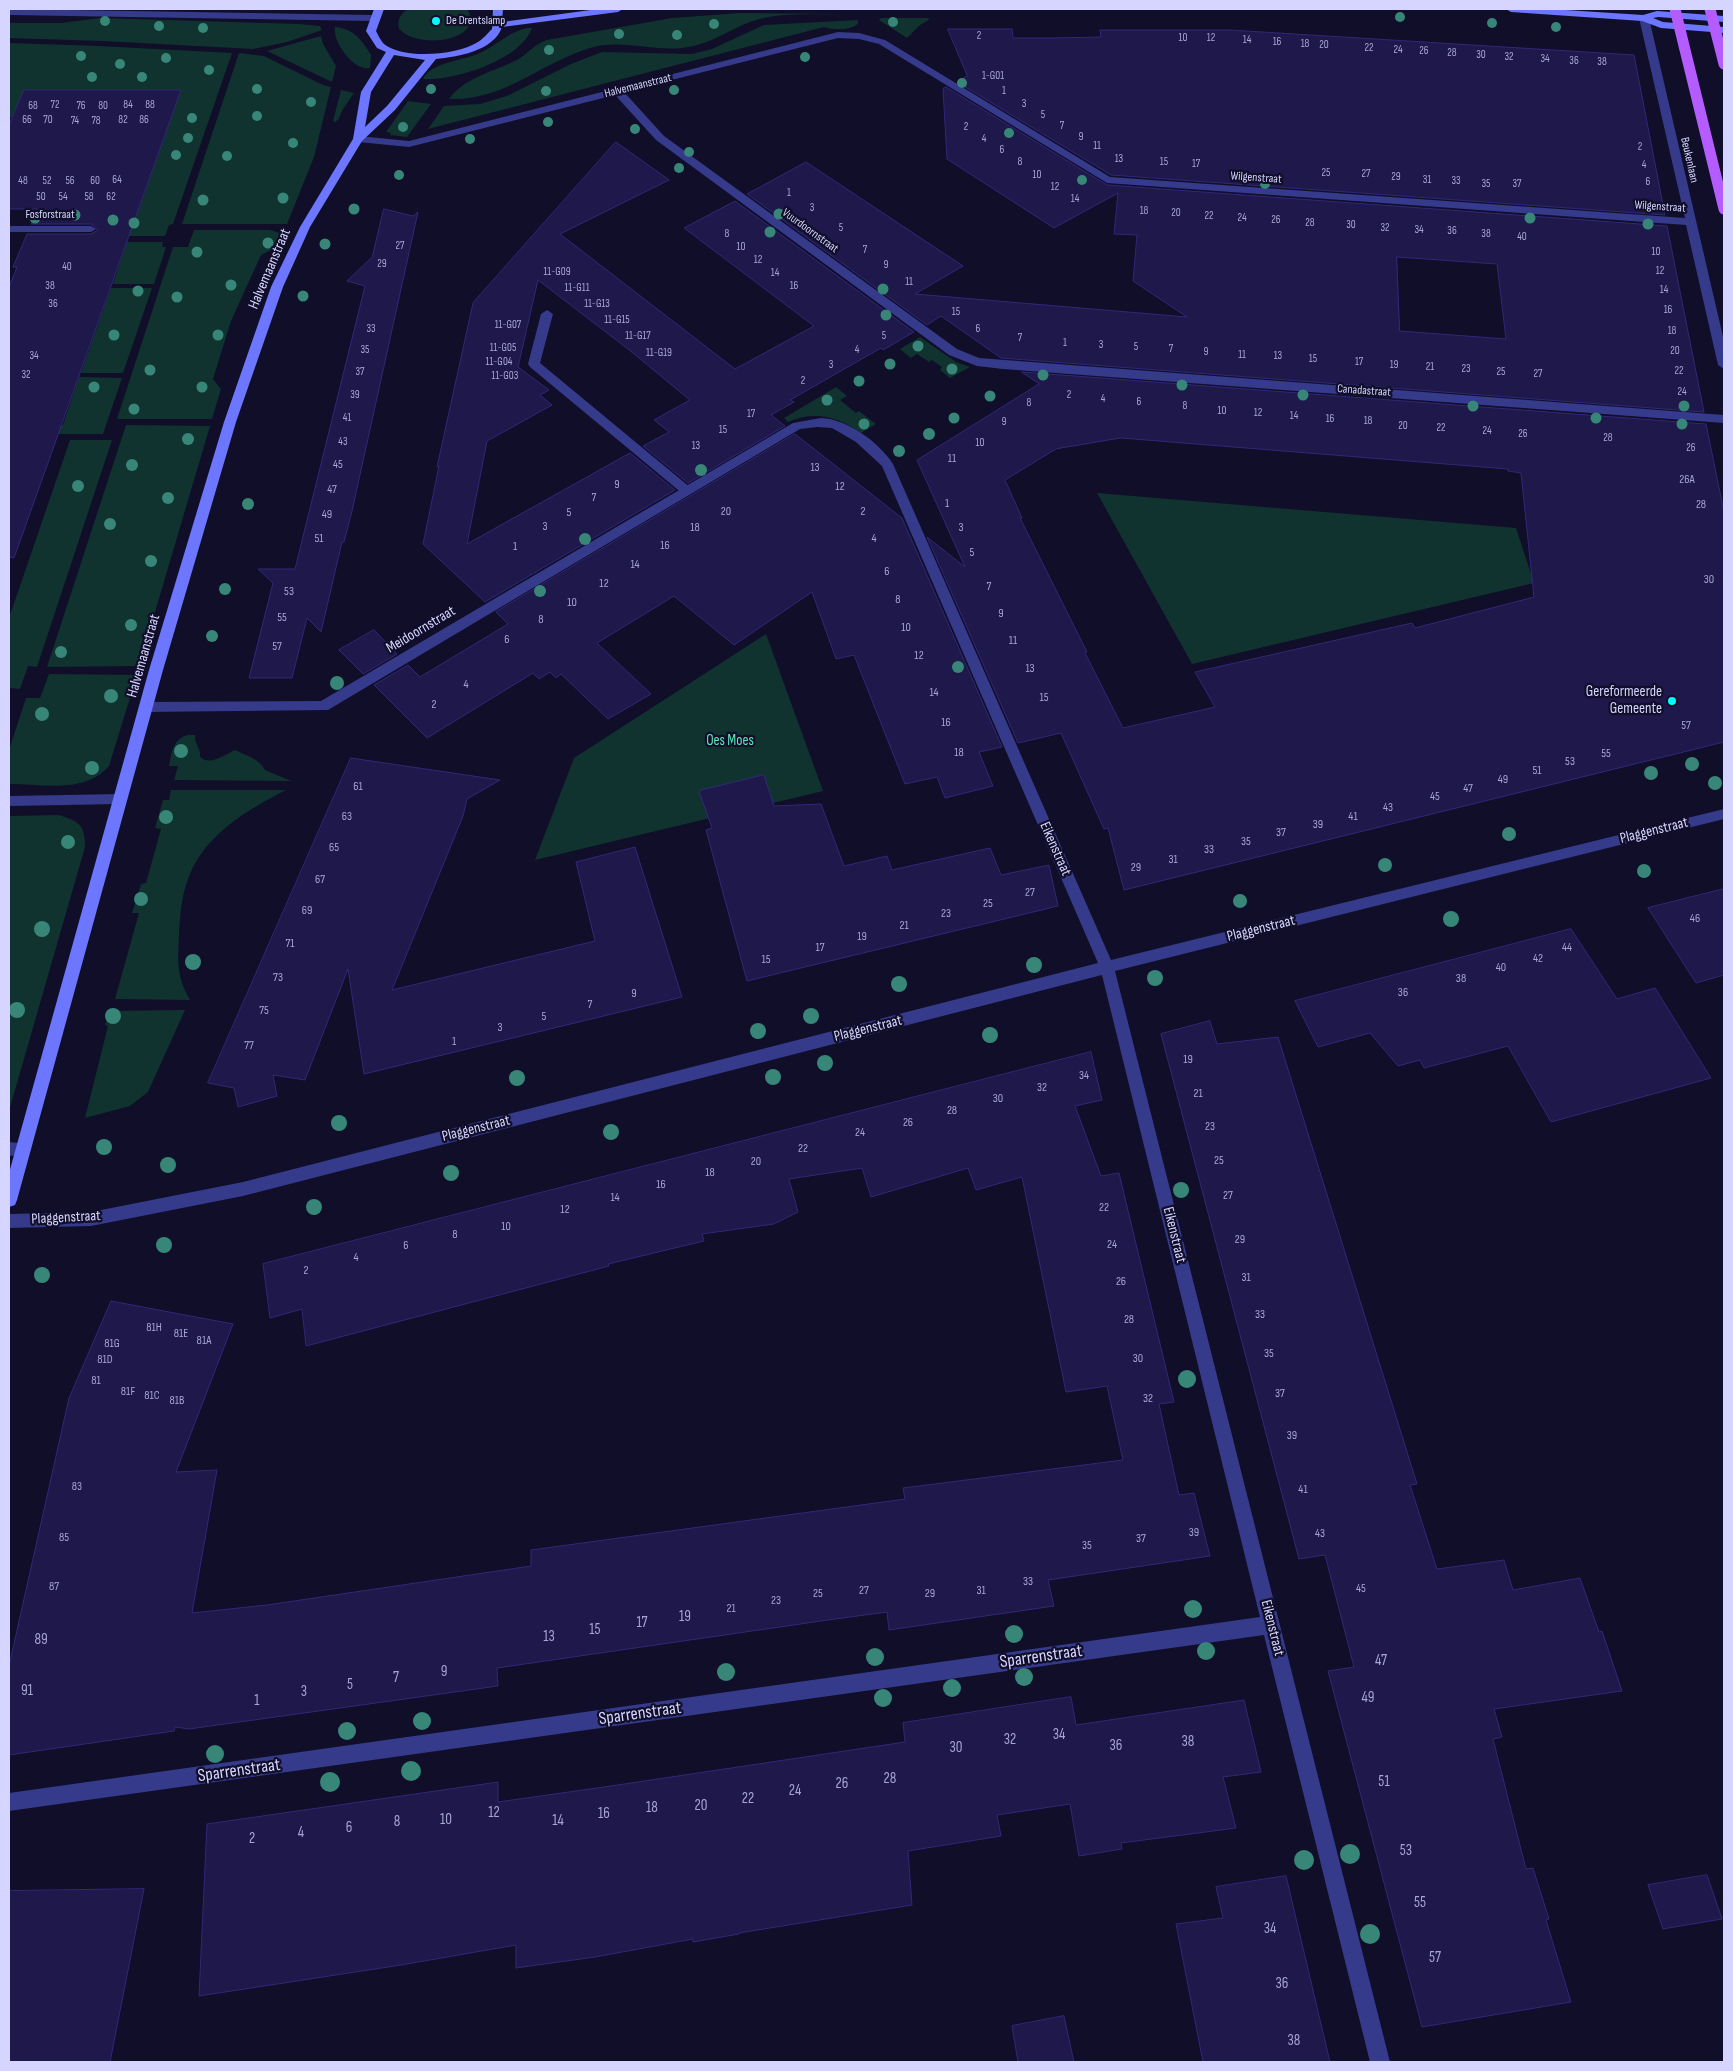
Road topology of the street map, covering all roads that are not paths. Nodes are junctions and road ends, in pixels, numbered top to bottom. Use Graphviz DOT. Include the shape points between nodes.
graph roads {
  1 [pos="378,9"];
  2 [pos="498,9"];
  3 [pos="618,9"];
  4 [pos="1511,9"];
  5 [pos="1675,9"];
  6 [pos="1710,9"];
  7 [pos="9,12"];
  8 [pos="372,18"];
  9 [pos="1644,18"];
  10 [pos="1724,19"];
  11 [pos="499,25"];
  12 [pos="1724,30"];
  13 [pos="859,36"];
  14 [pos="391,52"];
  15 [pos="432,58"];
  16 [pos="1724,64"];
  17 [pos="617,91"];
  18 [pos="358,139"];
  19 [pos="1724,208"];
  20 [pos="1691,222"];
  21 [pos="9,229"];
  22 [pos="91,229"];
  23 [pos="547,314"];
  24 [pos="1003,365"];
  25 [pos="1724,365"];
  26 [pos="1724,418"];
  27 [pos="868,446"];
  28 [pos="687,491"];
  29 [pos="146,707"];
  30 [pos="120,799"];
  31 [pos="9,801"];
  32 [pos="1724,814"];
  33 [pos="1107,967"];
  34 [pos="16,1149"];
  35 [pos="9,1200"];
  36 [pos="9,1220"];
  37 [pos="1271,1625"];
  38 [pos="9,1802"];
  39 [pos="1380,2062"];
  1 -- 8 [label="street"];
  2 -- 11 [label="street"];
  3 -- 11 [label="street"];
  4 -- 9 [label="street"];
  5 -- 19 [label="main road, Beukenlaan, bridge"];
  6 -- 16 [label="main road, bridge"];
  7 -- 8 [label="street"];
  8 -- 14 [label="street" via="372,37"];
  9 -- 10 [label="street" via="1657,14"];
  9 -- 12 [label="street" via="1661,25"];
  9 -- 20 [label="street, Beukenlaan"];
  11 -- 15 [label="street" via="482,44 450,56"];
  13 -- 17 [label="street, Halvemaanstraat" via="838,35"];
  13 -- 20 [label="street, Wilgenstraat" via="882,42 1107,180"];
  14 -- 15 [label="street"];
  14 -- 18 [label="street, Halvemaanstraat" via="366,92"];
  15 -- 18 [label="street, Halvemaanstraat" via="392,108"];
  17 -- 18 [label="street, Halvemaanstraat" via="409,144"];
  17 -- 24 [label="street, Vuurdoornstraat" via="660,138 953,352 977,362"];
  18 -- 29 [label="street, Halvemaanstraat" via="306,227 278,287 230,422"];
  20 -- 25 [label="street, Beukenlaan"];
  21 -- 22 [label="street, Fosforstraat"];
  23 -- 28 [label="street" via="534,364"];
  24 -- 26 [label="street, Canadastraat"];
  27 -- 28 [label="street, Meidoornstraat" via="834,424 807,424 788,431"];
  27 -- 33 [label="street, Eikenstraat" via="887,464"];
  28 -- 29 [label="street, Meidoornstraat" via="323,706"];
  29 -- 30 [label="street, Halvemaanstraat"];
  30 -- 31 [label="street"];
  30 -- 34 [label="street, Halvemaanstraat"];
  32 -- 33 [label="street, Plaggenstraat"];
  33 -- 36 [label="street, Plaggenstraat" via="243,1189 91,1219"];
  33 -- 37 [label="street, Eikenstraat"];
  34 -- 35 [label="street, Halvemaanstraat"];
  37 -- 38 [label="street, Sparrenstraat"];
  37 -- 39 [label="street, Eikenstraat"];
}
